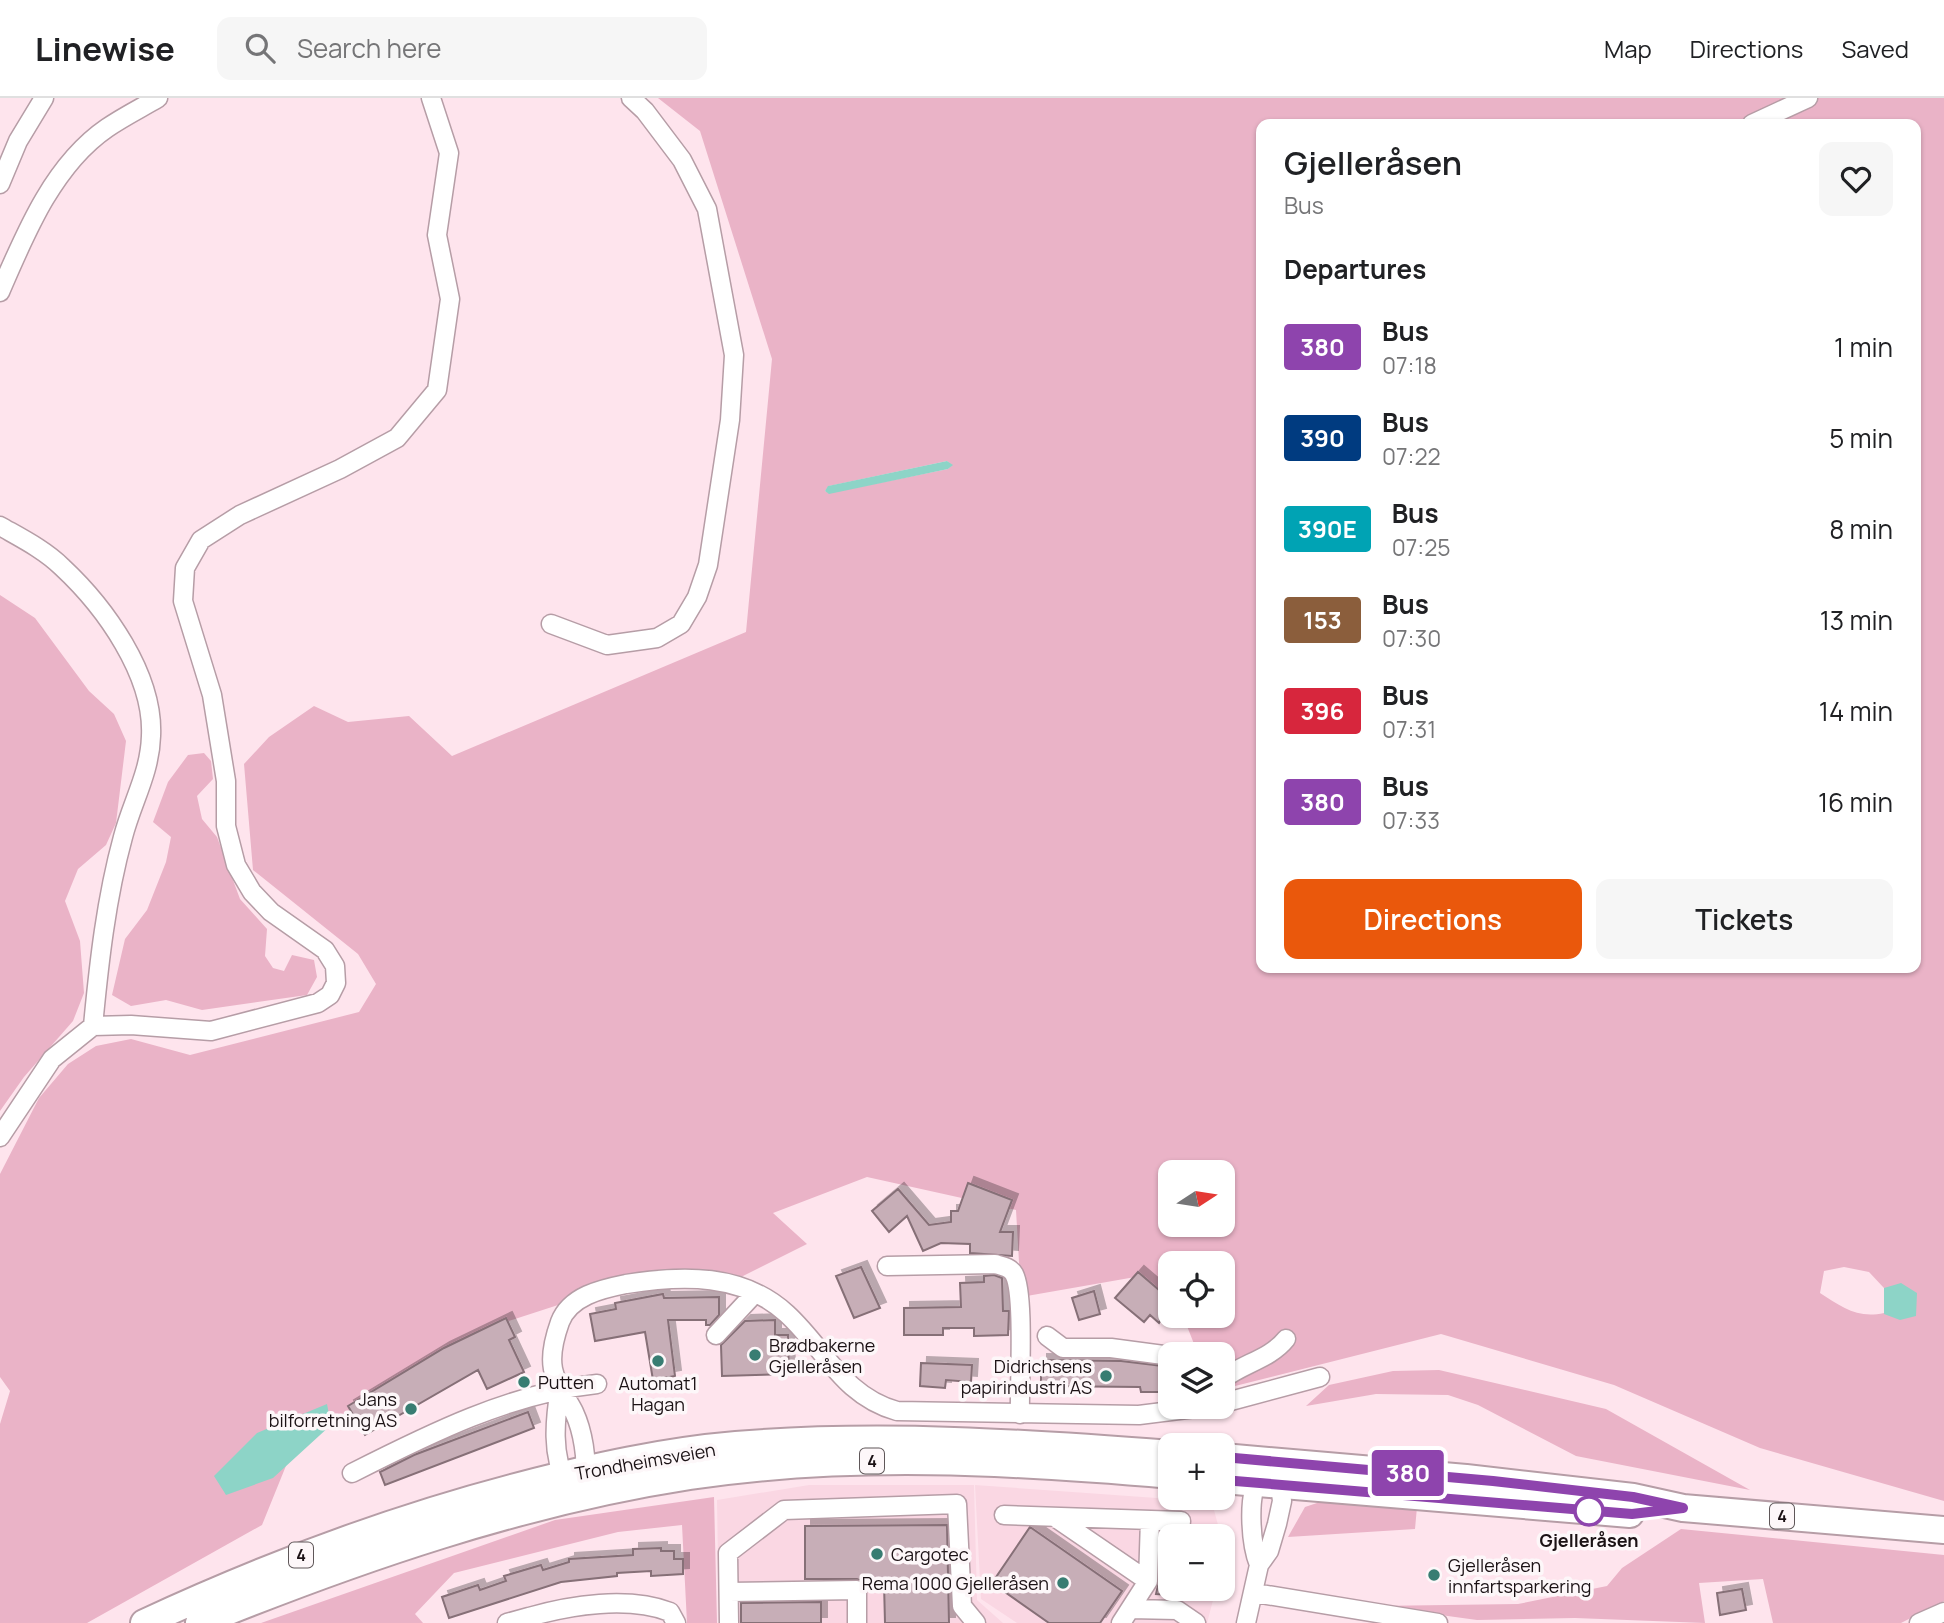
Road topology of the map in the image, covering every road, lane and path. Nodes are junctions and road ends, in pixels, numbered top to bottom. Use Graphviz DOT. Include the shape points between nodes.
graph roads {
  1 [pos="44,98"];
  2 [pos="158,98"];
  3 [pos="431,98"];
  4 [pos="631,98"];
  5 [pos="1808,98"];
  6 [pos="1763,119"];
  7 [pos="0,184"];
  8 [pos="0,292"];
  9 [pos="0,526"];
  10 [pos="551,624"];
  11 [pos="93,1026"];
  12 [pos="0,1138"];
  13 [pos="887,1266"];
  14 [pos="755,1293"];
  15 [pos="716,1335"];
  16 [pos="1047,1336"];
  17 [pos="1286,1339"];
  18 [pos="1158,1354"];
  19 [pos="1235,1371"];
  20 [pos="1320,1377"];
  21 [pos="597,1384"];
  22 [pos="560,1388"];
  23 [pos="1235,1397"];
  24 [pos="1158,1413"];
  25 [pos="1020,1414"];
  26 [pos="1158,1453"];
  27 [pos="1235,1460"];
  28 [pos="574,1472"];
  29 [pos="352,1473"];
  30 [pos="1278,1473"];
  31 [pos="1158,1474"];
  32 [pos="1235,1481"];
  33 [pos="1255,1482"];
  34 [pos="576,1499"];
  35 [pos="1004,1515"];
  36 [pos="1055,1517"];
  37 [pos="1150,1520"];
  38 [pos="1181,1524"];
  39 [pos="1944,1530"];
  40 [pos="1259,1565"];
  41 [pos="1148,1581"];
  42 [pos="729,1592"];
  43 [pos="1255,1593"];
  44 [pos="1944,1612"];
  45 [pos="1125,1616"];
  46 [pos="529,1620"];
  47 [pos="144,1623"];
  48 [pos="199,1623"];
  49 [pos="507,1623"];
  50 [pos="676,1623"];
  51 [pos="729,1623"];
  52 [pos="857,1623"];
  53 [pos="976,1623"];
  54 [pos="1196,1623"];
  55 [pos="1246,1623"];
  56 [pos="1438,1623"];
  57 [pos="1919,1623"];
  1 -- 7 [label="street" via="18,141"];
  2 -- 8 [label="street" via="105,129 60,175 20,245"];
  3 -- 11 [label="street" via="449,153 437,235 450,299 437,390 397,438 240,515 201,540 185,568 183,601 212,695 226,781 226,826 236,865 271,912 325,950 335,966 336,983 330,995 318,1003 211,1031"];
  4 -- 10 [label="street" via="682,160 707,209 734,355 730,420 708,565 681,624 657,638 607,645"];
  5 -- 6 [label="street"];
  9 -- 11 [label="street" via="61,566 110,620 147,692 151,734 147,771 123,836 100,949"];
  11 -- 12 [label="street" via="52,1059"];
  13 -- 25 [label="street" via="995,1264 1011,1270 1018,1297"];
  14 -- 15 [label="street"];
  14 -- 22 [label="street" via="725,1281 689,1278 610,1287 588,1295 567,1311 555,1337 553,1368"];
  14 -- 25 [label="street" via="789,1315 852,1388 884,1407"];
  16 -- 18 [label="street" via="1063,1348"];
  17 -- 19 [label="street" via="1276,1352"];
  20 -- 23 [label="street"];
  21 -- 22 [label="street"];
  22 -- 28 [label="street" via="556,1426"];
  22 -- 28 [label="street" via="575,1414"];
  22 -- 29 [label="street" via="460,1423"];
  24 -- 25 [label="street"];
  26 -- 28 [label="highway, Trondheimsveien / 4" via="994,1442 830,1440 734,1445"];
  27 -- 30 [label="highway, 4"];
  28 -- 34 [label="street"];
  28 -- 47 [label="highway, Trondheimsveien / 4" via="354,1534"];
  30 -- 33 [label="highway, 4"];
  30 -- 39 [label="highway, 4" via="1633,1497 1683,1508"];
  30 -- 40 [label="street" via="1277,1524 1269,1552"];
  31 -- 34 [label="highway, Trondheimsveien / 4" via="993,1462 839,1462 692,1476"];
  32 -- 33 [label="highway, 4"];
  33 -- 40 [label="street" via="1252,1548"];
  34 -- 48 [label="highway, Trondheimsveien / 4" via="399,1549"];
  35 -- 36 [label="street"];
  36 -- 37 [label="street"];
  36 -- 41 [label="street"];
  37 -- 38 [label="street"];
  37 -- 41 [label="street"];
  40 -- 43 [label="street"];
  41 -- 45 [label="street"];
  42 -- 51 [label="street"];
  42 -- 52 [label="street" via="857,1590"];
  42 -- 53 [label="street" via="729,1553 783,1510 957,1504 962,1606"];
  43 -- 55 [label="street"];
  43 -- 56 [label="street"];
  44 -- 57 [label="street"];
  45 -- 54 [label="street" via="1177,1603"];
  46 -- 49 [label="street"];
  46 -- 50 [label="street" via="561,1608 636,1604 670,1612"];
}
